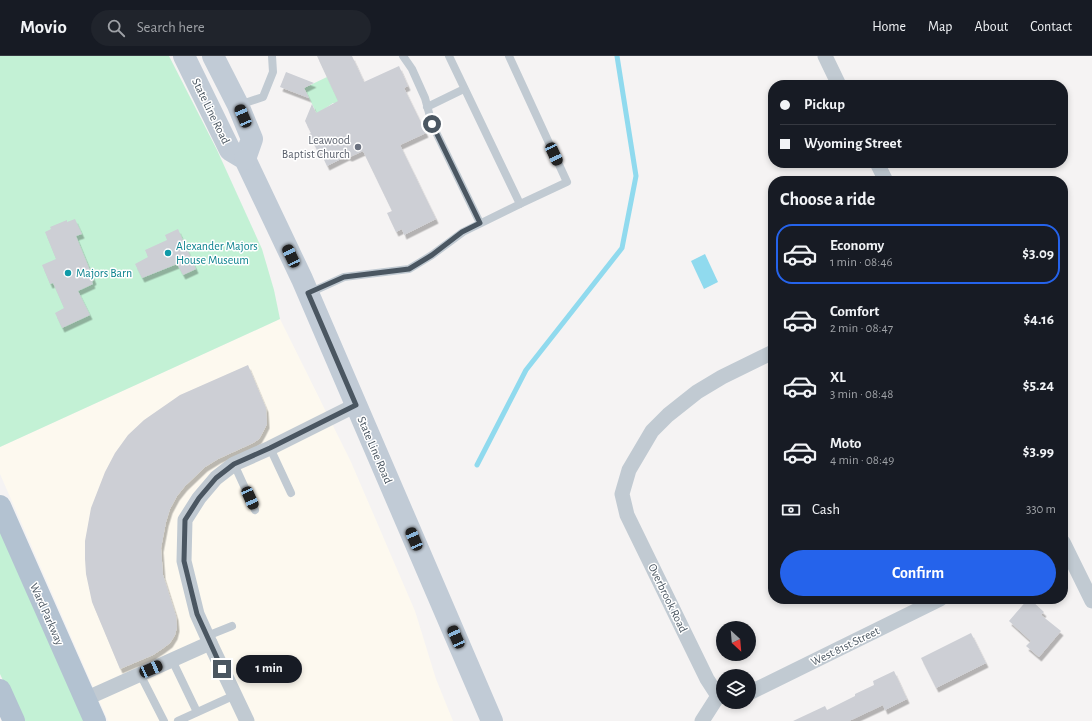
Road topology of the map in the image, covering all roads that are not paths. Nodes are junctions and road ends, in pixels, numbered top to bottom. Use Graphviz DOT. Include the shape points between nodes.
graph roads {
  1 [pos="184,56"];
  2 [pos="214,56"];
  3 [pos="272,56"];
  4 [pos="403,56"];
  5 [pos="449,56"];
  6 [pos="509,56"];
  7 [pos="825,56"];
  8 [pos="837,80"];
  9 [pos="464,89"];
  10 [pos="238,105"];
  11 [pos="427,107"];
  12 [pos="245,159"];
  13 [pos="520,204"];
  14 [pos="480,223"];
  15 [pos="308,293"];
  16 [pos="768,354"];
  17 [pos="356,405"];
  18 [pos="270,448"];
  19 [pos="234,464"];
  20 [pos="292,493"];
  21 [pos="0,506"];
  22 [pos="255,510"];
  23 [pos="1068,552"];
  24 [pos="1092,601"];
  25 [pos="930,604"];
  26 [pos="232,626"];
  27 [pos="209,639"];
  28 [pos="172,660"];
  29 [pos="140,674"];
  30 [pos="0,690"];
  31 [pos="756,690"];
  32 [pos="716,691"];
  33 [pos="235,695"];
  34 [pos="85,699"];
  35 [pos="716,702"];
  36 [pos="197,712"];
  37 [pos="14,721"];
  38 [pos="95,721"];
  39 [pos="164,721"];
  40 [pos="178,721"];
  41 [pos="247,721"];
  42 [pos="492,721"];
  43 [pos="702,721"];
  1 -- 12 [label="main road, State Line Road" via="230,150"];
  2 -- 10 [label="main road, State Line Road"];
  3 -- 10 [label="lane" via="274,72 263,97"];
  4 -- 11 [label="lane" via="412,69"];
  5 -- 9 [label="lane"];
  6 -- 13 [label="lane" via="567,182"];
  7 -- 8 [label="street"];
  9 -- 11 [label="lane"];
  9 -- 13 [label="lane"];
  10 -- 12 [label="main road, State Line Road" via="252,139"];
  11 -- 14 [label="lane" via="432,124"];
  12 -- 15 [label="main road, State Line Road"];
  13 -- 14 [label="lane"];
  14 -- 15 [label="lane" via="462,232 409,269 344,277"];
  15 -- 17 [label="main road, State Line Road"];
  16 -- 32 [label="street, Overbrook Road" via="697,392 668,415 652,431 629,470 622,494 627,515 707,679"];
  17 -- 18 [label="street"];
  17 -- 42 [label="main road, State Line Road"];
  18 -- 19 [label="street"];
  18 -- 20 [label="lane"];
  19 -- 22 [label="lane"];
  19 -- 27 [label="street" via="216,478 185,520 184,561 197,614"];
  21 -- 34 [label="main road, Ward Parkway"];
  23 -- 24 [label="street"];
  25 -- 31 [label="street, West 81st Street"];
  26 -- 27 [label="lane"];
  27 -- 28 [label="street"];
  27 -- 33 [label="street"];
  28 -- 29 [label="street"];
  28 -- 36 [label="lane"];
  29 -- 34 [label="street"];
  29 -- 39 [label="lane"];
  30 -- 37 [label="main road"];
  33 -- 36 [label="lane"];
  33 -- 41 [label="street"];
  34 -- 38 [label="main road, Ward Parkway"];
  35 -- 43 [label="street, Overbrook Road"];
  36 -- 40 [label="lane"];
}
